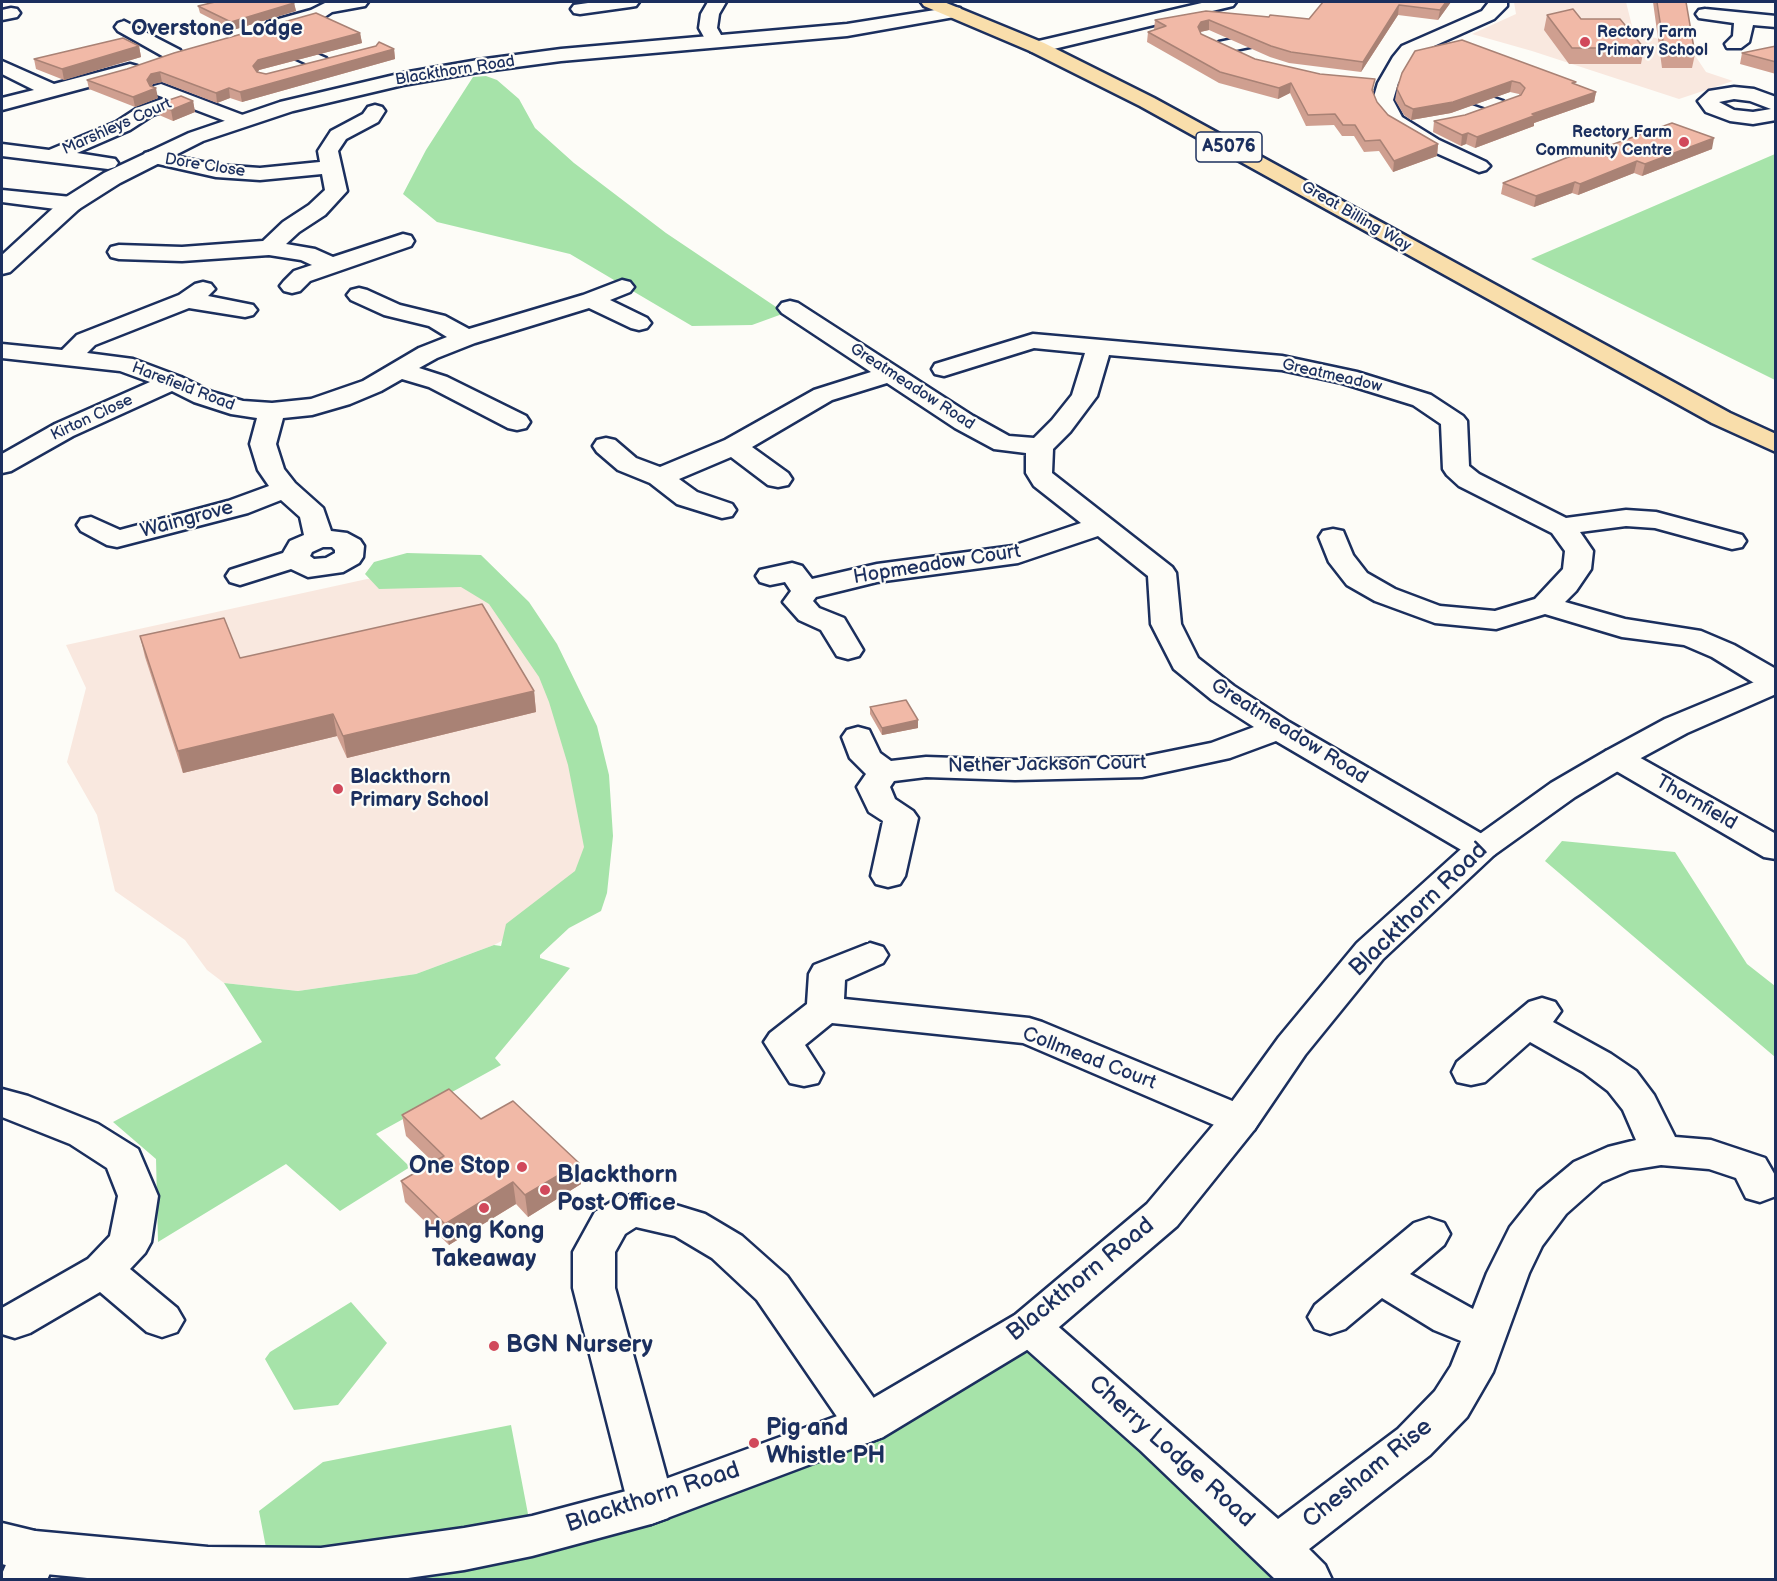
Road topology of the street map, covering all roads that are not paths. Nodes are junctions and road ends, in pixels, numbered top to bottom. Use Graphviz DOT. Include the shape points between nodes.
graph roads {
  1 [pos="359,2"];
  2 [pos="630,2"];
  3 [pos="717,2"];
  4 [pos="930,2"];
  5 [pos="1498,2"];
  6 [pos="1221,3"];
  7 [pos="321,4"];
  8 [pos="581,10"];
  9 [pos="954,12"];
  10 [pos="1705,14"];
  11 [pos="1744,19"];
  12 [pos="1776,22"];
  13 [pos="124,27"];
  14 [pos="1208,38"];
  15 [pos="716,42"];
  16 [pos="1734,44"];
  17 [pos="1037,47"];
  18 [pos="193,48"];
  19 [pos="1252,50"];
  20 [pos="173,54"];
  21 [pos="339,57"];
  22 [pos="319,62"];
  23 [pos="2,67"];
  24 [pos="288,70"];
  25 [pos="121,73"];
  26 [pos="1365,81"];
  27 [pos="1388,83"];
  28 [pos="52,91"];
  29 [pos="1474,97"];
  30 [pos="182,99"];
  31 [pos="2,104"];
  32 [pos="379,116"];
  33 [pos="1466,116"];
  34 [pos="241,121"];
  35 [pos="1436,124"];
  36 [pos="1406,129"];
  37 [pos="2,150"];
  38 [pos="52,156"];
  39 [pos="152,157"];
  40 [pos="108,163"];
  41 [pos="1479,166"];
  42 [pos="330,168"];
  43 [pos="2,196"];
  44 [pos="71,204"];
  45 [pos="135,235"];
  46 [pos="403,241"];
  47 [pos="269,248"];
  48 [pos="331,265"];
  49 [pos="2,267"];
  50 [pos="292,286"];
  51 [pos="622,286"];
  52 [pos="359,295"];
  53 [pos="591,300"];
  54 [pos="790,308"];
  55 [pos="245,310"];
  56 [pos="639,322"];
  57 [pos="466,338"];
  58 [pos="1098,349"];
  59 [pos="2,351"];
  60 [pos="69,357"];
  61 [pos="944,369"];
  62 [pos="398,370"];
  63 [pos="890,374"];
  64 [pos="172,382"];
  65 [pos="272,411"];
  66 [pos="517,422"];
  67 [pos="1776,444"];
  68 [pos="606,446"];
  69 [pos="734,446"];
  70 [pos="1040,447"];
  71 [pos="5,459"];
  72 [pos="660,477"];
  73 [pos="778,479"];
  74 [pos="285,489"];
  75 [pos="722,510"];
  76 [pos="91,525"];
  77 [pos="1102,525"];
  78 [pos="1562,527"];
  79 [pos="1333,537"];
  80 [pos="319,539"];
  81 [pos="1732,541"];
  82 [pos="294,559"];
  83 [pos="240,576"];
  84 [pos="770,576"];
  85 [pos="806,591"];
  86 [pos="1545,605"];
  87 [pos="848,650"];
  88 [pos="1775,682"];
  89 [pos="1278,729"];
  90 [pos="858,737"];
  91 [pos="1617,758"];
  92 [pos="884,771"];
  93 [pos="1482,848"];
  94 [pos="1776,849"];
  95 [pos="888,876"];
  96 [pos="870,955"];
  97 [pos="825,1009"];
  98 [pos="1471,1072"];
  99 [pos="804,1073"];
  100 [pos="2,1103"];
  101 [pos="1240,1120"];
  102 [pos="1661,1150"];
  103 [pos="1759,1170"];
  104 [pos="1428,1234"];
  105 [pos="103,1270"];
  106 [pos="1380,1276"];
  107 [pos="1330,1317"];
  108 [pos="162,1320"];
  109 [pos="15,1321"];
  110 [pos="1030,1327"];
  111 [pos="1486,1333"];
  112 [pos="867,1424"];
  113 [pos="651,1504"];
  114 [pos="1277,1548"];
  115 [pos="20,1559"];
  116 [pos="1308,1580"];
  1 -- 7 [label="street"];
  2 -- 8 [label="street"];
  3 -- 15 [label="street" via="708,28"];
  4 -- 9 [label="main road, Great Billing Way / A5076"];
  5 -- 27 [label="street" via="1488,15 1409,50"];
  6 -- 17 [label="street"];
  7 -- 22 [label="street" via="317,14 253,33"];
  9 -- 15 [label="street, Blackthorn Road" via="847,30"];
  9 -- 17 [label="main road, Great Billing Way / A5076"];
  10 -- 11 [label="street"];
  11 -- 12 [label="street"];
  11 -- 16 [label="street" via="1742,38"];
  13 -- 20 [label="street"];
  14 -- 19 [label="street"];
  15 -- 34 [label="street, Blackthorn Road" via="478,66 339,93"];
  17 -- 67 [label="main road, Great Billing Way / A5076" via="1157,107 1456,274"];
  18 -- 20 [label="street"];
  20 -- 25 [label="street"];
  21 -- 22 [label="street"];
  22 -- 24 [label="street"];
  23 -- 28 [label="street"];
  25 -- 28 [label="street"];
  25 -- 30 [label="street, Marshleys Court"];
  26 -- 27 [label="street"];
  27 -- 36 [label="street" via="1383,100 1387,111"];
  28 -- 31 [label="street"];
  29 -- 33 [label="street" via="1504,102"];
  30 -- 34 [label="street, Marshleys Court"];
  30 -- 38 [label="street, Marshleys Court" via="146,111 123,126"];
  32 -- 42 [label="street" via="338,135 328,151"];
  34 -- 39 [label="street, Blackthorn Road"];
  35 -- 36 [label="street"];
  36 -- 41 [label="street"];
  37 -- 38 [label="street, Marshleys Court"];
  38 -- 40 [label="street, Marshleys Court"];
  39 -- 42 [label="street, Dore Close" via="216,171 260,174"];
  39 -- 44 [label="street, Blackthorn Road"];
  42 -- 47 [label="street" via="336,191"];
  43 -- 44 [label="street"];
  44 -- 49 [label="street, Blackthorn Road"];
  45 -- 47 [label="street" via="112,258"];
  46 -- 48 [label="street"];
  47 -- 48 [label="street" via="307,254"];
  48 -- 50 [label="street" via="302,276"];
  51 -- 53 [label="street, Harefield Road"];
  52 -- 57 [label="street" via="392,310 438,321"];
  53 -- 56 [label="street"];
  53 -- 57 [label="street, Harefield Road"];
  54 -- 63 [label="street, Greatmeadow Road"];
  55 -- 60 [label="street" via="195,294 86,340"];
  57 -- 62 [label="street, Harefield Road"];
  58 -- 61 [label="street, Greatmeadow" via="1031,334"];
  58 -- 70 [label="street" via="1084,396"];
  58 -- 78 [label="street, Greatmeadow" via="1282,363 1348,377 1422,400 1454,421 1456,469 1469,480"];
  59 -- 60 [label="street, Harefield Road"];
  60 -- 64 [label="street, Harefield Road" via="124,364"];
  62 -- 65 [label="street, Harefield Road" via="341,399"];
  62 -- 66 [label="street" via="438,382"];
  63 -- 69 [label="street" via="823,395"];
  63 -- 70 [label="street, Greatmeadow Road" via="1003,443"];
  64 -- 65 [label="street, Harefield Road" via="240,409"];
  64 -- 71 [label="street, Kirton Close"];
  65 -- 74 [label="street" via="263,444 271,471"];
  68 -- 72 [label="street" via="627,464"];
  69 -- 72 [label="street"];
  69 -- 73 [label="street"];
  70 -- 77 [label="street, Greatmeadow Road" via="1039,472 1044,480"];
  72 -- 75 [label="street" via="687,498"];
  74 -- 76 [label="street, Waingrove" via="238,507 117,539"];
  74 -- 80 [label="street" via="313,514"];
  77 -- 85 [label="street, Hopmeadow Court" via="1018,554 877,573"];
  77 -- 89 [label="street, Greatmeadow Road" via="1162,573 1166,624 1185,663"];
  78 -- 81 [label="street" via="1626,518 1656,520"];
  78 -- 86 [label="street, Greatmeadow" via="1580,551 1577,569"];
  79 -- 86 [label="street, Greatmeadow" via="1339,556 1357,579 1385,595 1435,614 1496,620"];
  80 -- 82 [label="street" via="300,547"];
  80 -- 82 [label="street" via="337,539 350,546 349,558 337,572 308,568"];
  82 -- 83 [label="street"];
  84 -- 85 [label="street" via="792,572"];
  85 -- 87 [label="street" via="798,602 809,614 833,624"];
  86 -- 88 [label="street" via="1622,628 1690,637 1723,651"];
  88 -- 91 [label="street, Blackthorn Road" via="1676,726"];
  89 -- 92 [label="street, Nether Jackson Court" via="1219,751 1142,767 926,767"];
  89 -- 93 [label="street, Greatmeadow Road"];
  90 -- 92 [label="street" via="866,758"];
  91 -- 93 [label="street, Blackthorn Road" via="1563,790"];
  91 -- 94 [label="street, Thornfield"];
  92 -- 95 [label="street" via="873,787 881,805 901,818"];
  93 -- 101 [label="street, Blackthorn Road" via="1370,951 1292,1046"];
  96 -- 97 [label="street" via="827,974"];
  97 -- 99 [label="street" via="783,1042"];
  97 -- 101 [label="street, Collmead Court" via="1029,1031"];
  98 -- 102 [label="street" via="1535,1017 1622,1081 1640,1106"];
  100 -- 105 [label="street" via="84,1134 124,1159 138,1196 130,1242"];
  101 -- 110 [label="street, Blackthorn Road" via="1162,1215"];
  102 -- 103 [label="street, Chesham Rise" via="1711,1155"];
  102 -- 111 [label="street, Chesham Rise" via="1622,1156 1587,1172 1552,1203 1525,1238"];
  104 -- 106 [label="street"];
  105 -- 108 [label="street"];
  105 -- 109 [label="street"];
  106 -- 107 [label="street"];
  106 -- 111 [label="street" via="1449,1318"];
  110 -- 112 [label="street, Blackthorn Road"];
  110 -- 114 [label="street, Cherry Lodge Road"];
  111 -- 114 [label="street, Chesham Rise" via="1471,1372 1451,1404 1414,1442"];
  112 -- 113 [label="street, Blackthorn Road"];
  112 -- 113 [label="street" via="772,1288 727,1246 690,1225 631,1210 610,1223 594,1252 594,1288"];
  113 -- 115 [label="street, Blackthorn Road" via="532,1536 321,1569"];
  114 -- 116 [label="street, Cherry Lodge Road"];
}
